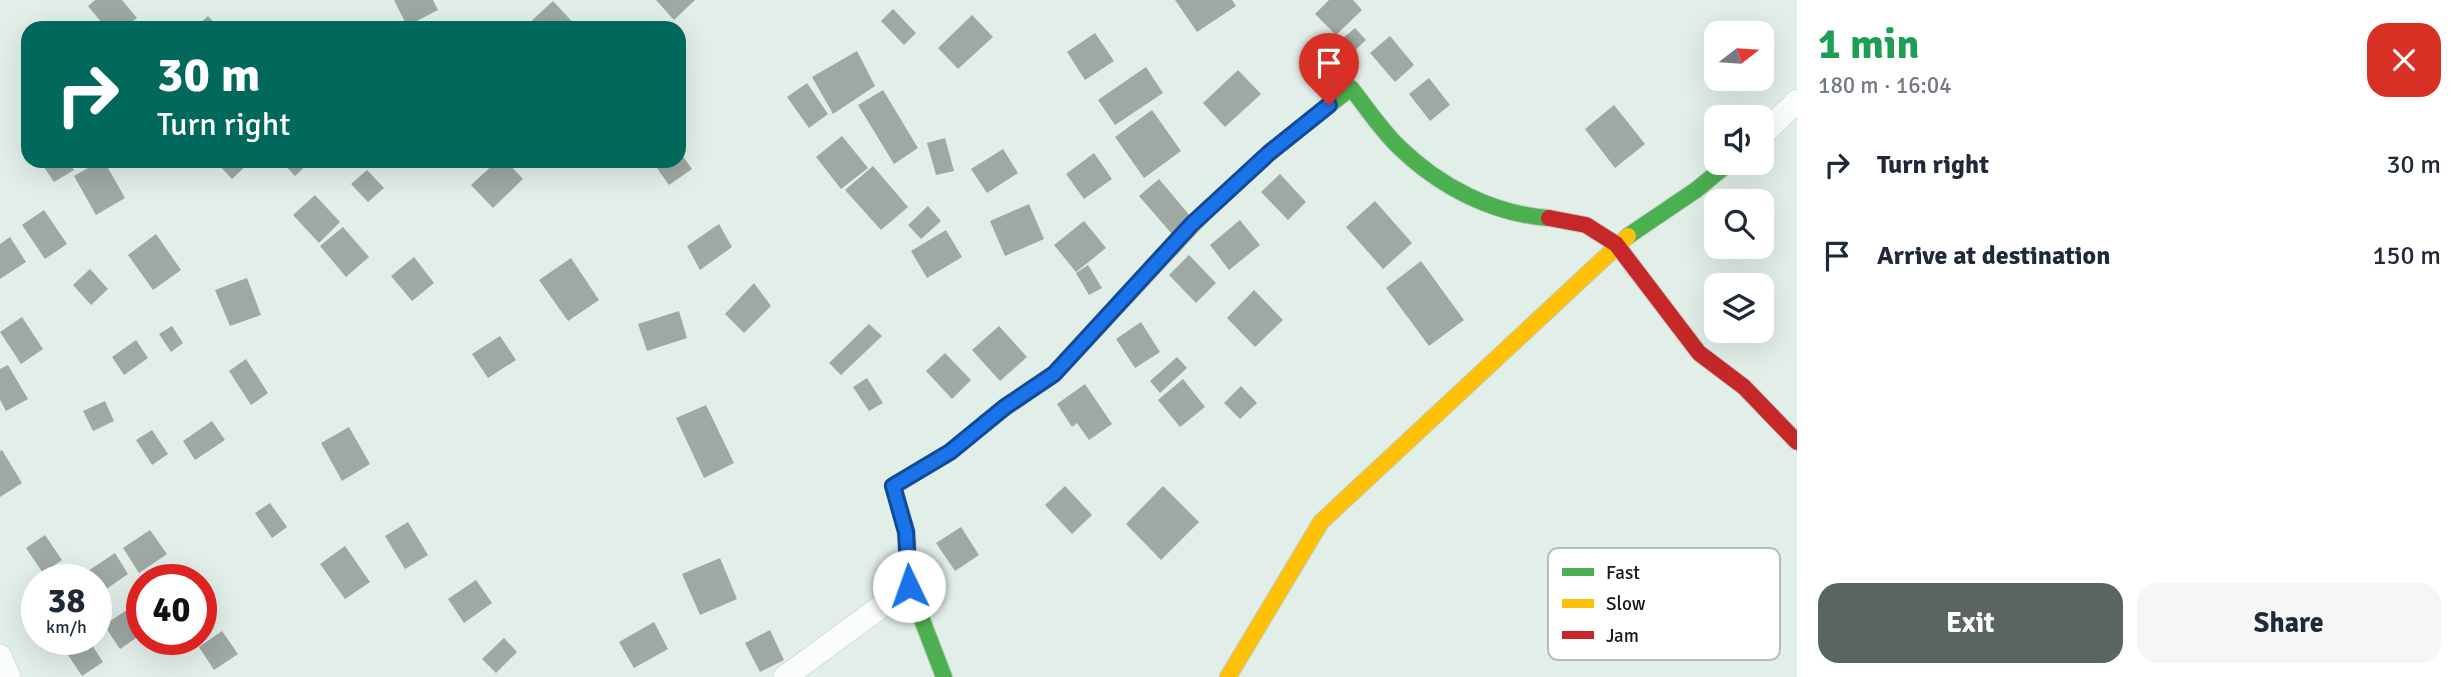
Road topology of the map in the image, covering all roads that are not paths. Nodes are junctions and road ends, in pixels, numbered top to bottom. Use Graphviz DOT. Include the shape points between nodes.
graph roads {
  1 [pos="1797,101"];
  2 [pos="1774,123"];
  3 [pos="1714,175"];
  4 [pos="1616,244"];
  5 [pos="1797,442"];
  6 [pos="909,586"];
  7 [pos="0,656"];
  8 [pos="9,677"];
  9 [pos="785,677"];
  10 [pos="944,677"];
  11 [pos="1228,677"];
  1 -- 2 [label="street"];
  3 -- 4 [label="street"];
  4 -- 5 [label="street" via="1699,353 1744,387"];
  4 -- 6 [label="street" via="1574,219 1496,210 1459,189 1400,148 1351,88 1269,153 1192,224 1054,374 950,452 893,486 906,532"];
  4 -- 11 [label="street" via="1321,522"];
  6 -- 9 [label="street"];
  6 -- 10 [label="street"];
  7 -- 8 [label="street"];
}
